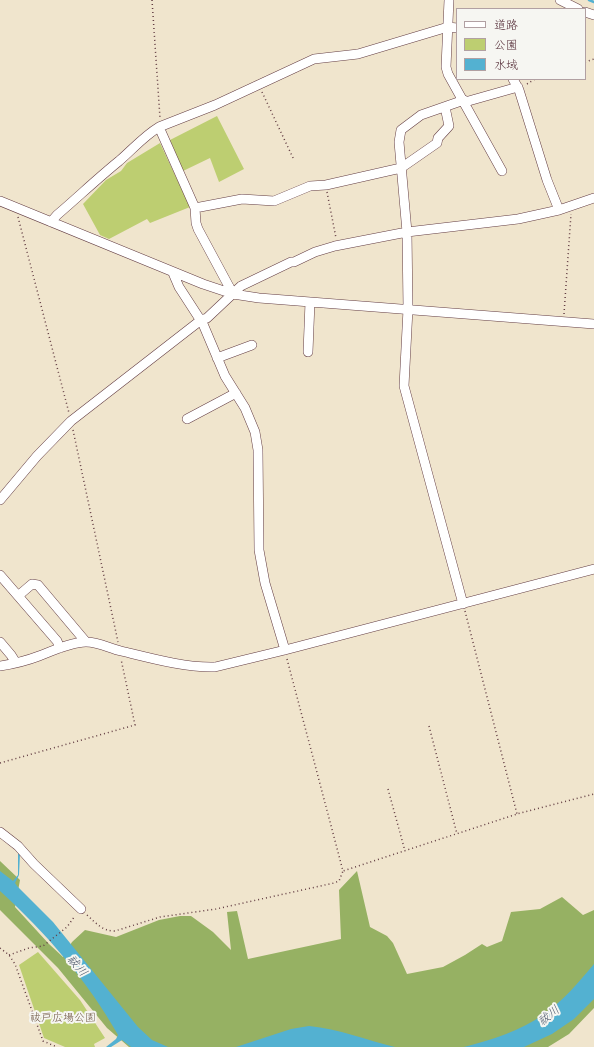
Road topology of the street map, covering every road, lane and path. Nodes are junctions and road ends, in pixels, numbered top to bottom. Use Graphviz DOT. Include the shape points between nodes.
graph roads {
  1 [pos="152,0"];
  2 [pos="449,0"];
  3 [pos="560,0"];
  4 [pos="576,8"];
  5 [pos="453,27"];
  6 [pos="515,83"];
  7 [pos="258,85"];
  8 [pos="464,101"];
  9 [pos="445,106"];
  10 [pos="160,126"];
  11 [pos="294,160"];
  12 [pos="401,168"];
  13 [pos="502,171"];
  14 [pos="326,185"];
  15 [pos="594,198"];
  16 [pos="0,201"];
  17 [pos="569,206"];
  18 [pos="16,207"];
  19 [pos="195,208"];
  20 [pos="559,210"];
  21 [pos="51,222"];
  22 [pos="407,232"];
  23 [pos="337,245"];
  24 [pos="173,273"];
  25 [pos="233,294"];
  26 [pos="310,302"];
  27 [pos="408,309"];
  28 [pos="201,320"];
  29 [pos="563,322"];
  30 [pos="594,324"];
  31 [pos="252,345"];
  32 [pos="308,352"];
  33 [pos="217,358"];
  34 [pos="236,393"];
  35 [pos="186,419"];
  36 [pos="71,421"];
  37 [pos="0,500"];
  38 [pos="594,569"];
  39 [pos="0,575"];
  40 [pos="18,596"];
  41 [pos="463,604"];
  42 [pos="0,642"];
  43 [pos="86,642"];
  44 [pos="60,648"];
  45 [pos="120,650"];
  46 [pos="285,650"];
  47 [pos="16,663"];
  48 [pos="0,666"];
  49 [pos="429,726"];
  50 [pos="0,763"];
  51 [pos="388,790"];
  52 [pos="594,794"];
  53 [pos="517,814"];
  54 [pos="0,832"];
  55 [pos="457,834"];
  56 [pos="405,851"];
  57 [pos="343,871"];
  58 [pos="81,909"];
  59 [pos="0,948"];
  60 [pos="9,955"];
  61 [pos="57,1047"];
  1 -- 10 [label="path"];
  2 -- 5 [label="street"];
  3 -- 4 [label="street"];
  5 -- 7 [label="street" via="358,54 314,59"];
  5 -- 8 [label="street" via="446,67"];
  6 -- 8 [label="street"];
  6 -- 20 [label="street"];
  7 -- 10 [label="street"];
  7 -- 11 [label="path"];
  8 -- 9 [label="street"];
  8 -- 13 [label="street"];
  9 -- 12 [label="street" via="449,126 438,138 437,143"];
  9 -- 12 [label="street" via="421,115 401,130"];
  10 -- 19 [label="street"];
  10 -- 21 [label="street" via="105,171"];
  12 -- 14 [label="street"];
  12 -- 22 [label="street"];
  14 -- 19 [label="street" via="310,186 274,200 242,199"];
  14 -- 23 [label="path"];
  15 -- 17 [label="street"];
  16 -- 18 [label="street"];
  17 -- 20 [label="street"];
  17 -- 29 [label="path" via="571,215"];
  18 -- 21 [label="street"];
  18 -- 36 [label="path"];
  19 -- 25 [label="street" via="198,229"];
  20 -- 22 [label="street" via="518,219"];
  21 -- 24 [label="street"];
  22 -- 23 [label="street"];
  22 -- 27 [label="street"];
  23 -- 25 [label="street" via="291,262 241,286"];
  24 -- 25 [label="street"];
  24 -- 28 [label="street"];
  25 -- 26 [label="street"];
  25 -- 28 [label="street" via="207,318"];
  26 -- 27 [label="street"];
  26 -- 32 [label="street"];
  27 -- 29 [label="street"];
  27 -- 41 [label="street" via="404,386"];
  28 -- 33 [label="street"];
  28 -- 36 [label="street"];
  29 -- 30 [label="street"];
  31 -- 33 [label="street"];
  33 -- 34 [label="street"];
  34 -- 35 [label="street"];
  34 -- 46 [label="street" via="257,440 259,550 265,583"];
  36 -- 37 [label="street"];
  36 -- 45 [label="path"];
  38 -- 41 [label="street"];
  39 -- 40 [label="street"];
  40 -- 43 [label="street" via="32,584 38,585"];
  40 -- 44 [label="street" via="57,641"];
  41 -- 46 [label="street"];
  41 -- 53 [label="path"];
  42 -- 47 [label="street"];
  43 -- 44 [label="street"];
  43 -- 45 [label="street"];
  44 -- 47 [label="street"];
  45 -- 46 [label="street" via="178,663 215,667"];
  45 -- 50 [label="path" via="135,725"];
  46 -- 57 [label="path"];
  47 -- 48 [label="street"];
  49 -- 55 [label="path"];
  51 -- 56 [label="path"];
  52 -- 53 [label="path"];
  53 -- 55 [label="path"];
  54 -- 58 [label="street" via="18,846"];
  55 -- 56 [label="path"];
  56 -- 57 [label="path"];
  57 -- 58 [label="path" via="339,881 334,883 216,909 160,917 115,931 101,927"];
  58 -- 60 [label="path" via="67,927 43,946"];
  59 -- 60 [label="path"];
  60 -- 61 [label="path" via="15,964 40,1036 43,1041"];
}
